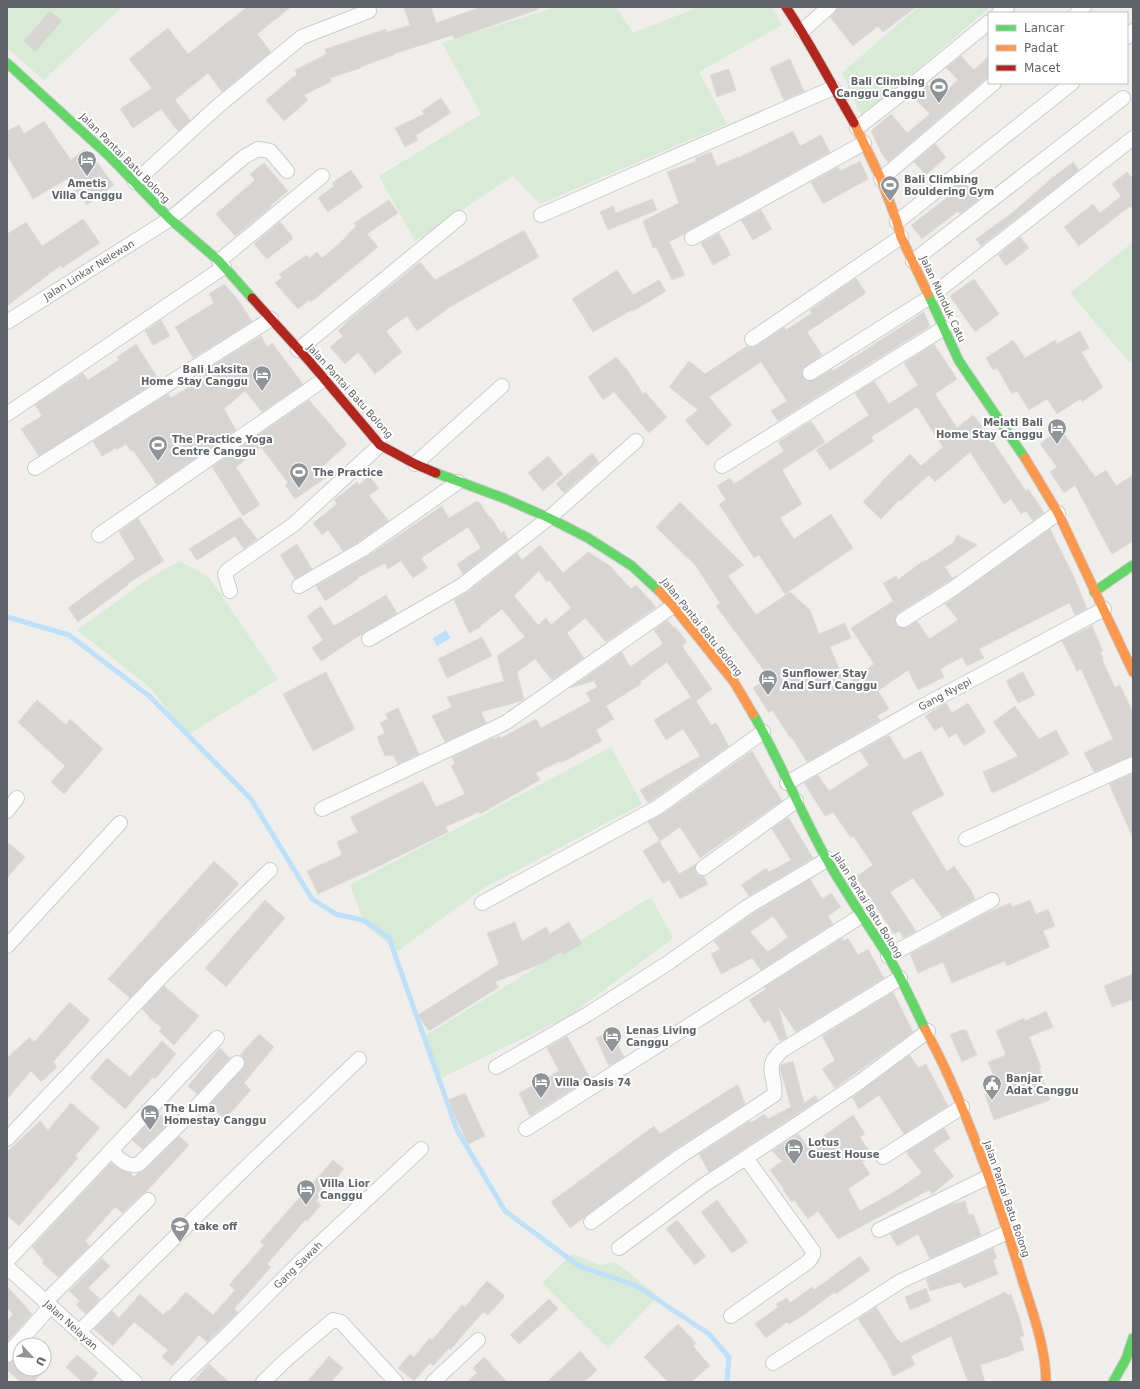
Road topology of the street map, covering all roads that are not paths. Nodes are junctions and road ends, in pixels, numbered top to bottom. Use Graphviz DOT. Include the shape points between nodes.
graph roads {
  1 [pos="786,7"];
  2 [pos="829,7"];
  3 [pos="369,11"];
  4 [pos="988,23"];
  5 [pos="802,31"];
  6 [pos="7,63"];
  7 [pos="993,84"];
  8 [pos="1071,84"];
  9 [pos="833,88"];
  10 [pos="1123,98"];
  11 [pos="857,128"];
  12 [pos="1133,138"];
  13 [pos="864,143"];
  14 [pos="287,171"];
  15 [pos="322,176"];
  16 [pos="881,179"];
  17 [pos="135,182"];
  18 [pos="541,215"];
  19 [pos="459,218"];
  20 [pos="170,219"];
  21 [pos="897,222"];
  22 [pos="901,237"];
  23 [pos="692,238"];
  24 [pos="913,261"];
  25 [pos="222,264"];
  26 [pos="930,297"];
  27 [pos="270,319"];
  28 [pos="7,322"];
  29 [pos="944,328"];
  30 [pos="752,339"];
  31 [pos="298,350"];
  32 [pos="810,373"];
  33 [pos="323,380"];
  34 [pos="502,386"];
  35 [pos="7,414"];
  36 [pos="636,441"];
  37 [pos="380,445"];
  38 [pos="415,464"];
  39 [pos="722,466"];
  40 [pos="35,468"];
  41 [pos="458,482"];
  42 [pos="1058,513"];
  43 [pos="549,518"];
  44 [pos="99,535"];
  45 [pos="1133,565"];
  46 [pos="299,586"];
  47 [pos="230,591"];
  48 [pos="1094,592"];
  49 [pos="673,606"];
  50 [pos="1104,609"];
  51 [pos="903,620"];
  52 [pos="369,639"];
  53 [pos="1133,672"];
  54 [pos="763,732"];
  55 [pos="1133,764"];
  56 [pos="787,783"];
  57 [pos="17,798"];
  58 [pos="796,801"];
  59 [pos="322,810"];
  60 [pos="7,811"];
  61 [pos="120,823"];
  62 [pos="966,839"];
  63 [pos="826,858"];
  64 [pos="703,868"];
  65 [pos="270,870"];
  66 [pos="992,900"];
  67 [pos="482,903"];
  68 [pos="861,916"];
  69 [pos="7,946"];
  70 [pos="888,956"];
  71 [pos="900,978"];
  72 [pos="928,1031"];
  73 [pos="217,1038"];
  74 [pos="359,1059"];
  75 [pos="237,1063"];
  76 [pos="496,1067"];
  77 [pos="962,1107"];
  78 [pos="526,1130"];
  79 [pos="7,1139"];
  80 [pos="421,1149"];
  81 [pos="111,1151"];
  82 [pos="883,1157"];
  83 [pos="746,1158"];
  84 [pos="988,1177"];
  85 [pos="148,1200"];
  86 [pos="591,1222"];
  87 [pos="879,1230"];
  88 [pos="1008,1232"];
  89 [pos="619,1248"];
  90 [pos="8,1269"];
  91 [pos="48,1304"];
  92 [pos="731,1316"];
  93 [pos="79,1332"];
  94 [pos="1133,1338"];
  95 [pos="478,1340"];
  96 [pos="7,1355"];
  97 [pos="773,1363"];
  98 [pos="135,1382"];
  99 [pos="178,1382"];
  100 [pos="263,1382"];
  101 [pos="396,1382"];
  102 [pos="433,1382"];
  103 [pos="1046,1382"];
  104 [pos="1113,1382"];
  1 -- 5 [label="street, Jalan Munduk Catu"];
  2 -- 5 [label="street"];
  3 -- 17 [label="street" via="302,37 218,106"];
  4 -- 11 [label="street"];
  5 -- 9 [label="street, Jalan Munduk Catu"];
  6 -- 17 [label="street, Jalan Pantai Batu Bolong"];
  7 -- 16 [label="street"];
  8 -- 21 [label="street"];
  9 -- 11 [label="street, Jalan Munduk Catu"];
  9 -- 18 [label="street"];
  10 -- 24 [label="street"];
  11 -- 13 [label="street, Jalan Munduk Catu"];
  12 -- 26 [label="street"];
  13 -- 16 [label="street, Jalan Munduk Catu"];
  13 -- 23 [label="street"];
  14 -- 20 [label="street, Jalan Linkar Nelewan" via="270,151 258,149 244,157"];
  15 -- 25 [label="street"];
  16 -- 21 [label="street, Jalan Munduk Catu"];
  17 -- 20 [label="street, Jalan Pantai Batu Bolong"];
  19 -- 31 [label="street"];
  20 -- 25 [label="street, Jalan Pantai Batu Bolong"];
  20 -- 28 [label="street, Jalan Linkar Nelewan"];
  21 -- 22 [label="street, Jalan Munduk Catu"];
  22 -- 24 [label="street, Jalan Munduk Catu"];
  22 -- 30 [label="street"];
  24 -- 26 [label="street, Jalan Munduk Catu"];
  25 -- 27 [label="street, Jalan Pantai Batu Bolong"];
  25 -- 35 [label="street"];
  26 -- 29 [label="street, Jalan Munduk Catu"];
  26 -- 32 [label="street"];
  27 -- 31 [label="street, Jalan Pantai Batu Bolong"];
  27 -- 40 [label="street"];
  29 -- 39 [label="street"];
  29 -- 42 [label="street, Jalan Munduk Catu" via="959,362 1027,461"];
  31 -- 33 [label="street, Jalan Pantai Batu Bolong"];
  33 -- 37 [label="street, Jalan Pantai Batu Bolong"];
  33 -- 44 [label="street"];
  34 -- 38 [label="street"];
  36 -- 43 [label="street"];
  37 -- 38 [label="street, Jalan Pantai Batu Bolong"];
  37 -- 47 [label="street" via="293,525 228,570 226,574"];
  38 -- 41 [label="street, Jalan Pantai Batu Bolong"];
  41 -- 43 [label="street, Jalan Pantai Batu Bolong"];
  41 -- 46 [label="street" via="363,549"];
  42 -- 48 [label="street, Jalan Munduk Catu"];
  42 -- 51 [label="street" via="951,590"];
  43 -- 49 [label="street, Jalan Pantai Batu Bolong" via="588,538 632,566"];
  43 -- 52 [label="street" via="461,586"];
  45 -- 48 [label="street"];
  48 -- 50 [label="street, Jalan Munduk Catu"];
  49 -- 54 [label="street, Jalan Pantai Batu Bolong" via="734,682"];
  49 -- 59 [label="street" via="505,723"];
  50 -- 53 [label="street, Jalan Munduk Catu"];
  50 -- 56 [label="street, Gang Nyepi" via="917,709"];
  54 -- 56 [label="street, Jalan Pantai Batu Bolong"];
  54 -- 67 [label="street" via="658,807"];
  55 -- 62 [label="street"];
  56 -- 58 [label="street, Jalan Pantai Batu Bolong"];
  57 -- 60 [label="street"];
  58 -- 63 [label="street, Jalan Pantai Batu Bolong"];
  58 -- 64 [label="street"];
  61 -- 69 [label="street"];
  63 -- 68 [label="street, Jalan Pantai Batu Bolong"];
  63 -- 76 [label="street" via="747,907 615,997"];
  65 -- 79 [label="street" via="165,973"];
  66 -- 70 [label="street"];
  68 -- 70 [label="street, Jalan Pantai Batu Bolong"];
  68 -- 78 [label="street"];
  70 -- 71 [label="street, Jalan Pantai Batu Bolong"];
  71 -- 72 [label="street, Jalan Pantai Batu Bolong"];
  71 -- 86 [label="street" via="782,1051 773,1060 771,1072 774,1095 679,1157"];
  72 -- 77 [label="street, Jalan Pantai Batu Bolong"];
  72 -- 83 [label="street" via="861,1081"];
  73 -- 81 [label="street"];
  74 -- 93 [label="street"];
  75 -- 81 [label="street" via="139,1164 126,1164"];
  77 -- 82 [label="street"];
  77 -- 84 [label="street, Jalan Pantai Batu Bolong"];
  80 -- 99 [label="street, Gang Sawah" via="303,1259"];
  81 -- 90 [label="street"];
  83 -- 89 [label="street" via="704,1185"];
  83 -- 92 [label="street" via="813,1250 813,1256"];
  84 -- 87 [label="street"];
  84 -- 88 [label="street, Jalan Pantai Batu Bolong"];
  85 -- 91 [label="street"];
  88 -- 97 [label="street" via="901,1281"];
  88 -- 103 [label="street, Jalan Pantai Batu Bolong" via="1035,1321 1046,1369"];
  90 -- 91 [label="street, Jalan Nelayan"];
  91 -- 93 [label="street, Jalan Nelayan"];
  91 -- 96 [label="street"];
  93 -- 98 [label="street, Jalan Nelayan"];
  94 -- 104 [label="street" via="1126,1359"];
  95 -- 102 [label="street"];
  100 -- 101 [label="street" via="333,1320 341,1322"];
}
